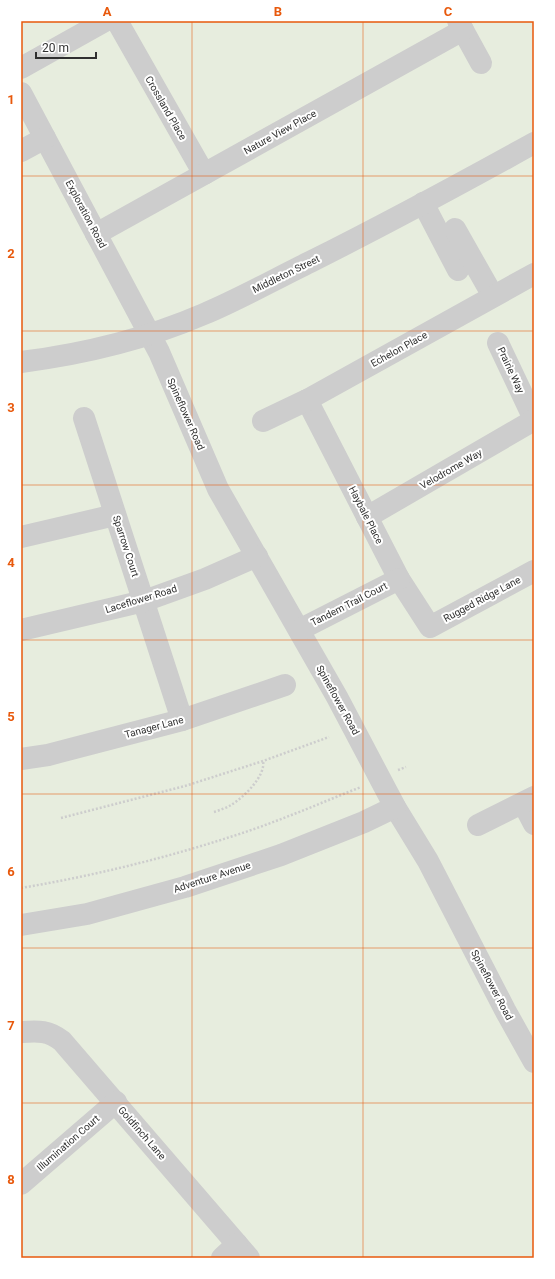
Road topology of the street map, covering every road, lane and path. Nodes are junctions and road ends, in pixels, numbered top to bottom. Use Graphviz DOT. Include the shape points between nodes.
graph roads {
  1 [pos="105,21"];
  2 [pos="117,21"];
  3 [pos="460,26"];
  4 [pos="481,63"];
  5 [pos="21,68"];
  6 [pos="21,93"];
  7 [pos="45,138"];
  8 [pos="534,143"];
  9 [pos="21,151"];
  10 [pos="204,174"];
  11 [pos="423,204"];
  12 [pos="455,229"];
  13 [pos="96,234"];
  14 [pos="458,270"];
  15 [pos="534,274"];
  16 [pos="494,296"];
  17 [pos="150,334"];
  18 [pos="498,342"];
  19 [pos="21,362"];
  20 [pos="307,400"];
  21 [pos="84,418"];
  22 [pos="534,420"];
  23 [pos="263,421"];
  24 [pos="115,515"];
  25 [pos="367,517"];
  26 [pos="21,537"];
  27 [pos="257,556"];
  28 [pos="534,571"];
  29 [pos="399,579"];
  30 [pos="144,601"];
  31 [pos="430,627"];
  32 [pos="21,630"];
  33 [pos="299,630"];
  34 [pos="285,685"];
  35 [pos="182,720"];
  36 [pos="329,737"];
  37 [pos="21,759"];
  38 [pos="263,761"];
  39 [pos="356,789"];
  40 [pos="528,800"];
  41 [pos="395,807"];
  42 [pos="214,812"];
  43 [pos="61,818"];
  44 [pos="534,824"];
  45 [pos="478,825"];
  46 [pos="21,888"];
  47 [pos="21,926"];
  48 [pos="21,1032"];
  49 [pos="534,1062"];
  50 [pos="116,1102"];
  51 [pos="21,1184"];
  52 [pos="236,1253"];
  1 -- 5 [label="street"];
  2 -- 10 [label="street, Crossland Place"];
  3 -- 4 [label="street"];
  3 -- 10 [label="street, Nature View Place"];
  6 -- 7 [label="street, Exploration Road"];
  7 -- 9 [label="street"];
  7 -- 13 [label="street, Exploration Road"];
  8 -- 11 [label="street, Middleton Street"];
  10 -- 13 [label="street, Nature View Place"];
  11 -- 14 [label="street"];
  11 -- 17 [label="street, Middleton Street" via="206,314"];
  12 -- 16 [label="street"];
  13 -- 17 [label="street, Exploration Road"];
  15 -- 16 [label="street, Echelon Place"];
  16 -- 20 [label="street, Echelon Place"];
  17 -- 19 [label="street, Middleton Street" via="114,345"];
  17 -- 27 [label="street, Spineflower Road" via="218,489"];
  18 -- 22 [label="street, Prairie Way"];
  20 -- 23 [label="street, Echelon Place"];
  20 -- 25 [label="street, Haybale Place"];
  21 -- 24 [label="street, Sparrow Court"];
  22 -- 25 [label="street, Velodrome Way"];
  24 -- 26 [label="street"];
  24 -- 30 [label="street, Sparrow Court"];
  25 -- 29 [label="street, Haybale Place"];
  27 -- 30 [label="street, Laceflower Road"];
  27 -- 33 [label="street, Spineflower Road"];
  28 -- 31 [label="street, Rugged Ridge Lane"];
  29 -- 31 [label="street, Haybale Place"];
  29 -- 33 [label="street, Tandem Trail Court"];
  30 -- 32 [label="street, Laceflower Road"];
  30 -- 35 [label="street, Sparrow Court"];
  33 -- 41 [label="street, Spineflower Road"];
  34 -- 35 [label="street, Tanager Lane"];
  35 -- 37 [label="street, Tanager Lane"];
  36 -- 38 [label="path"];
  38 -- 42 [label="path" via="261,774 254,785 232,805"];
  38 -- 43 [label="path" via="185,786"];
  39 -- 46 [label="path" via="232,837 108,872"];
  40 -- 44 [label="street"];
  40 -- 45 [label="street"];
  41 -- 47 [label="street, Adventure Avenue" via="281,855 185,887 87,914"];
  41 -- 49 [label="street, Spineflower Road" via="428,861"];
  48 -- 50 [label="street, Goldfinch Lane" via="42,1031 54,1034"];
  50 -- 51 [label="street, Illumination Court"];
  50 -- 52 [label="street, Goldfinch Lane"];
}
